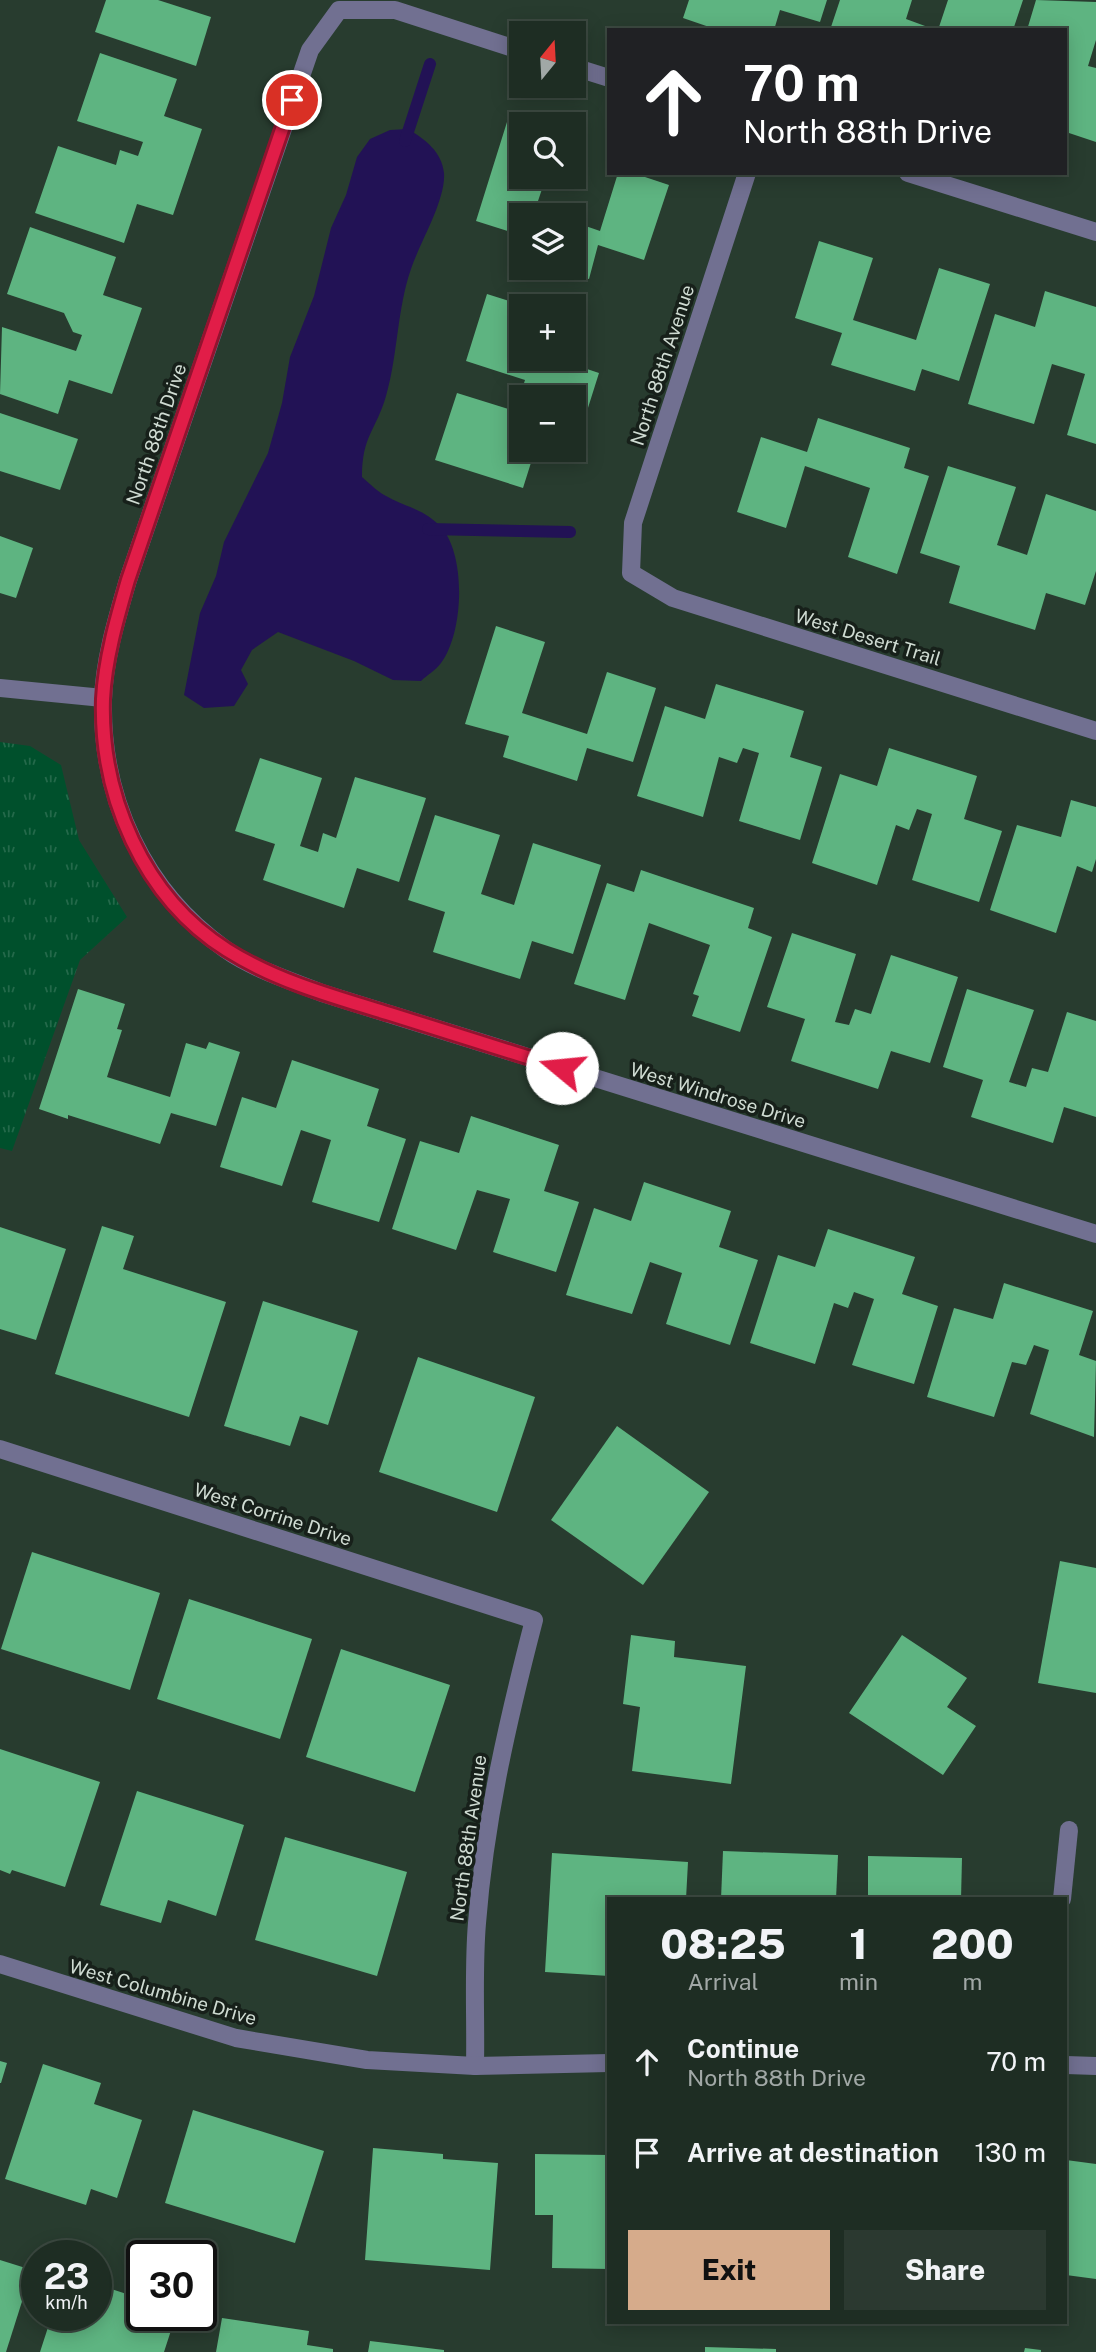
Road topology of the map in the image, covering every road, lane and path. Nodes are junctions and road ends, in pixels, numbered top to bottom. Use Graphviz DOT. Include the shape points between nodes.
graph roads {
  1 [pos="509,47"];
  2 [pos="586,71"];
  3 [pos="607,77"];
  4 [pos="746,175"];
  5 [pos="914,175"];
  6 [pos="1096,232"];
  7 [pos="631,573"];
  8 [pos="0,688"];
  9 [pos="103,698"];
  10 [pos="1096,731"];
  11 [pos="155,882"];
  12 [pos="1096,1234"];
  13 [pos="0,1449"];
  14 [pos="534,1620"];
  15 [pos="1069,1830"];
  16 [pos="1062,1897"];
  17 [pos="0,1964"];
  18 [pos="607,2063"];
  19 [pos="1067,2065"];
  20 [pos="475,2066"];
  21 [pos="1096,2066"];
  1 -- 9 [label="street, North 88th Drive" via="395,10 339,10 310,50 113,631"];
  2 -- 3 [label="street"];
  4 -- 7 [label="street, North 88th Avenue" via="634,523"];
  5 -- 6 [label="street"];
  7 -- 10 [label="street, West Desert Trail" via="673,598"];
  8 -- 9 [label="street"];
  9 -- 11 [label="street, North 88th Drive" via="105,752 115,798"];
  11 -- 12 [label="street, West Windrose Drive" via="226,949 272,974 322,993"];
  13 -- 14 [label="street, West Corrine Drive"];
  14 -- 20 [label="street, North 88th Avenue" via="503,1740 487,1833 476,1924"];
  15 -- 16 [label="street"];
  17 -- 20 [label="street, West Columbine Drive" via="236,2038 368,2060"];
  18 -- 20 [label="street, West Columbine Drive"];
  19 -- 21 [label="street"];
}
